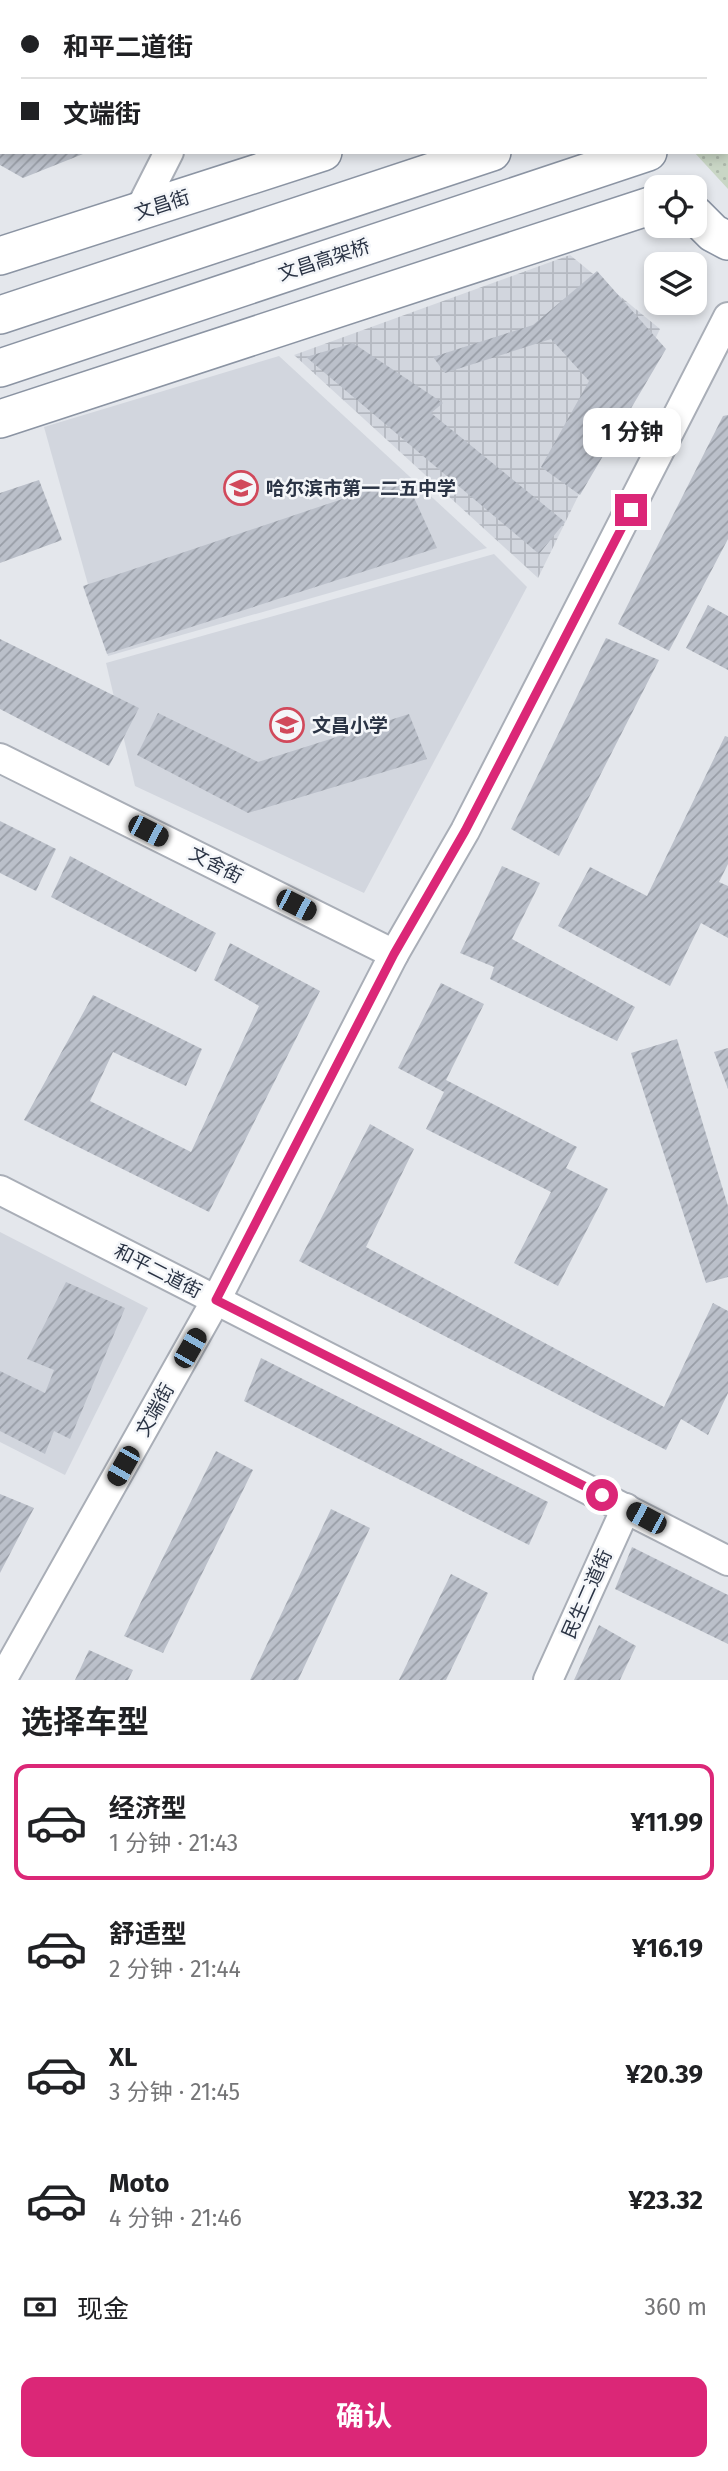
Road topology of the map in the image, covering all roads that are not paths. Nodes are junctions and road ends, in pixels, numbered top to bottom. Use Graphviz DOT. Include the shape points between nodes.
graph roads {
  1 [pos="168,154"];
  2 [pos="317,154"];
  3 [pos="486,154"];
  4 [pos="642,154"];
  5 [pos="649,154"];
  6 [pos="662,175"];
  7 [pos="644,208"];
  8 [pos="138,213"];
  9 [pos="707,227"];
  10 [pos="728,242"];
  11 [pos="3,252"];
  12 [pos="0,315"];
  13 [pos="728,317"];
  14 [pos="0,368"];
  15 [pos="0,419"];
  16 [pos="0,758"];
  17 [pos="394,954"];
  18 [pos="0,1190"];
  19 [pos="216,1300"];
  20 [pos="626,1508"];
  21 [pos="728,1561"];
  22 [pos="2,1680"];
  23 [pos="548,1680"];
  1 -- 8 [label="street"];
  2 -- 8 [label="highway, 文昌街"];
  3 -- 12 [label="highway"];
  4 -- 14 [label="highway, 文昌高架桥"];
  5 -- 6 [label="highway"];
  7 -- 15 [label="highway"];
  8 -- 11 [label="highway, 文昌街"];
  9 -- 10 [label="highway"];
  13 -- 17 [label="street, 文端街" via="465,831"];
  16 -- 17 [label="street, 文舍街"];
  17 -- 19 [label="street, 文端街"];
  18 -- 19 [label="street, 和平二道街"];
  19 -- 20 [label="street, 和平二道街"];
  19 -- 22 [label="street, 文端街"];
  20 -- 21 [label="street, 和平二道街"];
  20 -- 23 [label="street, 民生二道街"];
}
